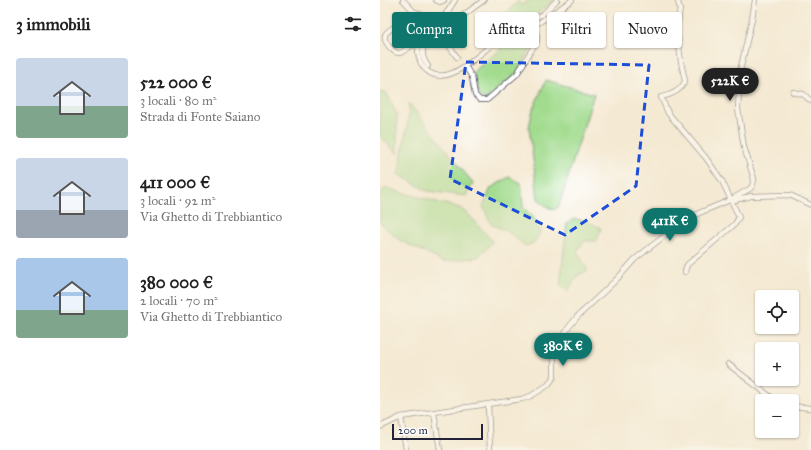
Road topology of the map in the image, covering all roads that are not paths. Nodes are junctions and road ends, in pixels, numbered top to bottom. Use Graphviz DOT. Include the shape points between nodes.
graph roads {
  1 [pos="403,0"];
  2 [pos="436,0"];
  3 [pos="444,0"];
  4 [pos="455,0"];
  5 [pos="484,0"];
  6 [pos="557,0"];
  7 [pos="572,0"];
  8 [pos="755,0"];
  9 [pos="678,2"];
  10 [pos="413,10"];
  11 [pos="418,12"];
  12 [pos="447,12"];
  13 [pos="467,13"];
  14 [pos="539,16"];
  15 [pos="539,23"];
  16 [pos="392,28"];
  17 [pos="408,48"];
  18 [pos="419,48"];
  19 [pos="423,48"];
  20 [pos="450,48"];
  21 [pos="487,48"];
  22 [pos="533,48"];
  23 [pos="457,58"];
  24 [pos="428,66"];
  25 [pos="465,66"];
  26 [pos="793,92"];
  27 [pos="811,101"];
  28 [pos="730,200"];
  29 [pos="811,205"];
  30 [pos="685,272"];
  31 [pos="728,364"];
  32 [pos="767,394"];
  33 [pos="488,405"];
  34 [pos="799,407"];
  35 [pos="811,408"];
  36 [pos="434,413"];
  37 [pos="401,418"];
  38 [pos="380,426"];
  39 [pos="406,450"];
  40 [pos="440,450"];
  41 [pos="490,450"];
  1 -- 10 [label="street"];
  2 -- 3 [label="street"];
  4 -- 12 [label="street"];
  5 -- 13 [label="street"];
  6 -- 14 [label="street"];
  7 -- 15 [label="street"];
  8 -- 28 [label="street" via="740,71 738,109 744,147 754,179 751,188"];
  9 -- 28 [label="street" via="680,9 677,29 685,81 680,89 662,97 668,113 706,158 722,181"];
  10 -- 11 [label="street"];
  16 -- 17 [label="street" via="384,38 393,51 402,52"];
  18 -- 25 [label="street" via="419,58 425,69 431,73 445,75"];
  19 -- 24 [label="street" via="423,57"];
  20 -- 23 [label="street"];
  21 -- 25 [label="street"];
  22 -- 25 [label="street" via="517,74 487,100 480,100 475,95 472,77"];
  26 -- 27 [label="street" via="803,94"];
  28 -- 29 [label="street" via="751,196 790,195"];
  28 -- 30 [label="street" via="738,213 738,221 688,264"];
  28 -- 33 [label="street" via="677,226 635,259 593,301 569,327 556,349 554,377 548,385 522,399"];
  31 -- 32 [label="street"];
  33 -- 36 [label="street"];
  33 -- 41 [label="street"];
  34 -- 35 [label="street"];
  36 -- 37 [label="street"];
  36 -- 40 [label="street"];
  37 -- 38 [label="street"];
  37 -- 39 [label="street"];
}
